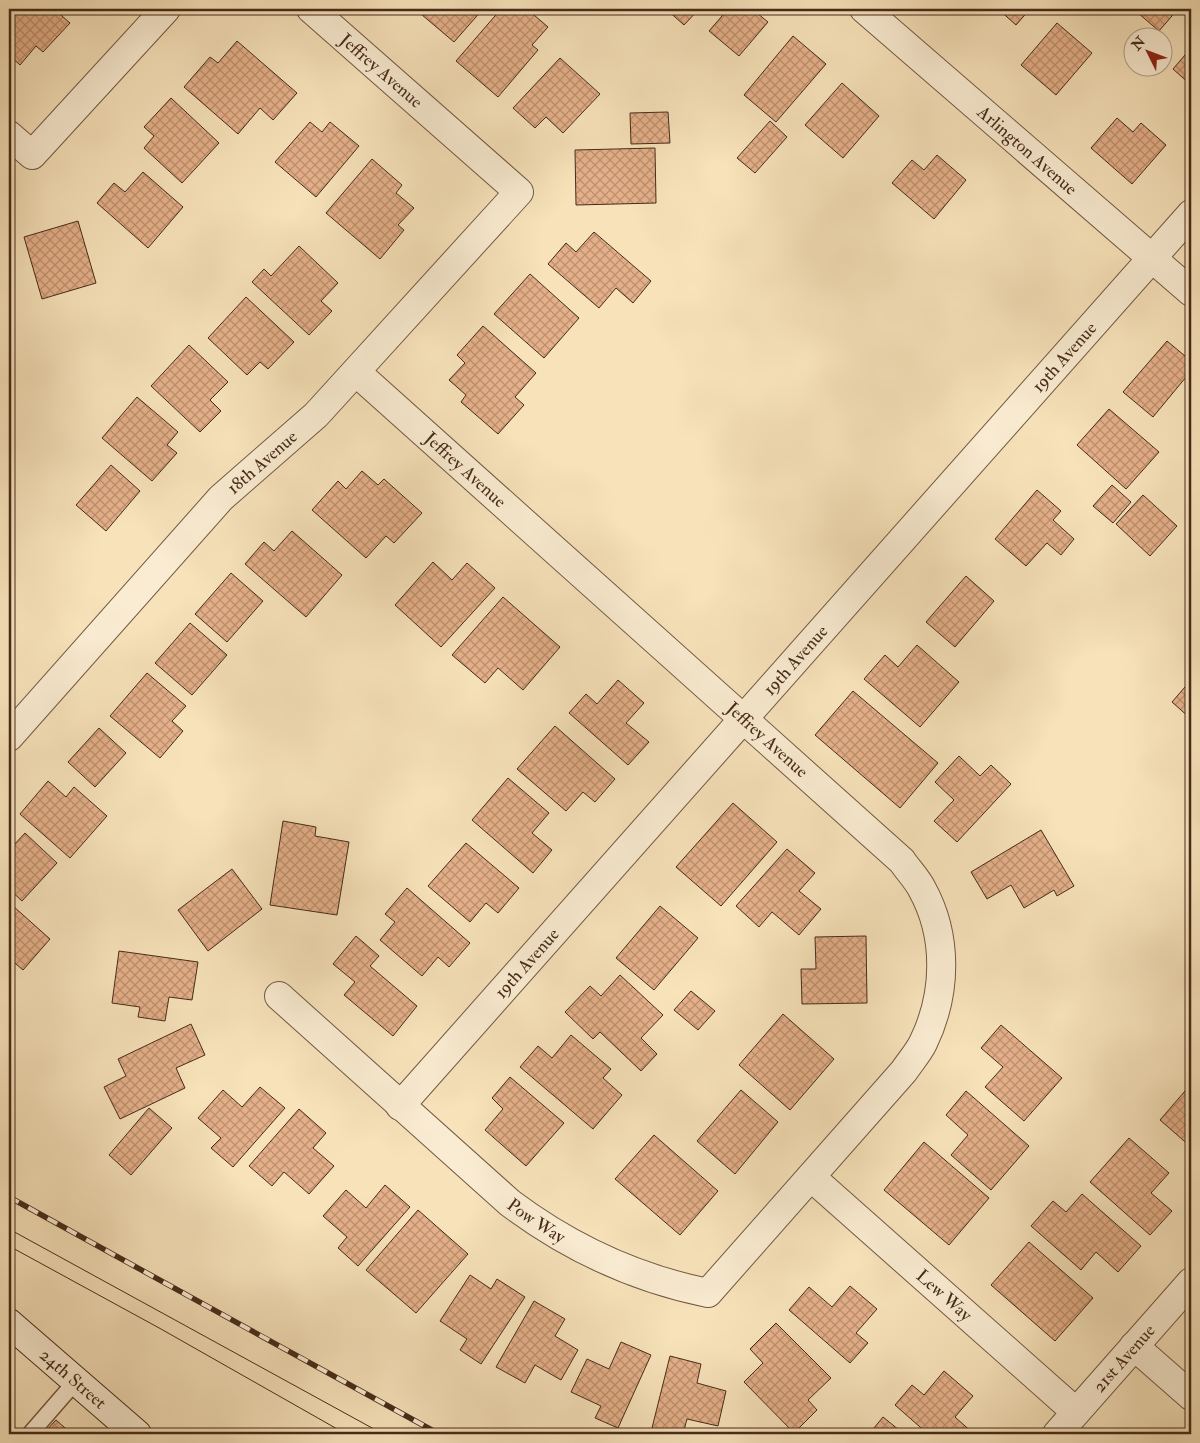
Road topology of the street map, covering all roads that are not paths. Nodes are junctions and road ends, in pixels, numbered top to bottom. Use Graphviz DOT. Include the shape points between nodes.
graph roads {
  1 [pos="166,9"];
  2 [pos="311,9"];
  3 [pos="864,9"];
  4 [pos="9,135"];
  5 [pos="519,192"];
  6 [pos="1191,214"];
  7 [pos="1152,258"];
  8 [pos="1191,292"];
  9 [pos="356,372"];
  10 [pos="744,718"];
  11 [pos="9,736"];
  12 [pos="279,996"];
  13 [pos="400,1106"];
  14 [pos="811,1177"];
  15 [pos="1191,1282"];
  16 [pos="9,1323"];
  17 [pos="1134,1346"];
  18 [pos="76,1381"];
  19 [pos="1191,1396"];
  20 [pos="1076,1412"];
  21 [pos="30,1434"];
  22 [pos="137,1434"];
  23 [pos="1056,1434"];
  1 -- 4 [label="street" via="32,155"];
  2 -- 5 [label="street, Jeffrey Avenue"];
  3 -- 7 [label="street, Arlington Avenue"];
  5 -- 9 [label="street, 18th Avenue"];
  6 -- 7 [label="street, 19th Avenue"];
  7 -- 8 [label="street, Arlington Avenue"];
  7 -- 10 [label="street, 19th Avenue"];
  9 -- 10 [label="street, Jeffrey Avenue"];
  9 -- 11 [label="street, 18th Avenue" via="316,415 222,498"];
  10 -- 13 [label="street, 19th Avenue"];
  10 -- 14 [label="street, Jeffrey Avenue" via="902,861 922,888 940,940 942,980 936,1010 923,1043 904,1071"];
  12 -- 13 [label="street, Pow Way"];
  13 -- 14 [label="street, Pow Way" via="510,1202 572,1245 620,1268 708,1292"];
  14 -- 20 [label="street, Lew Way"];
  15 -- 17 [label="street, 21st Avenue"];
  16 -- 18 [label="street, 24th Street"];
  17 -- 19 [label="street"];
  17 -- 20 [label="street, 21st Avenue"];
  18 -- 21 [label="lane"];
  18 -- 22 [label="street, 24th Street"];
  20 -- 23 [label="street, 21st Avenue"];
}
